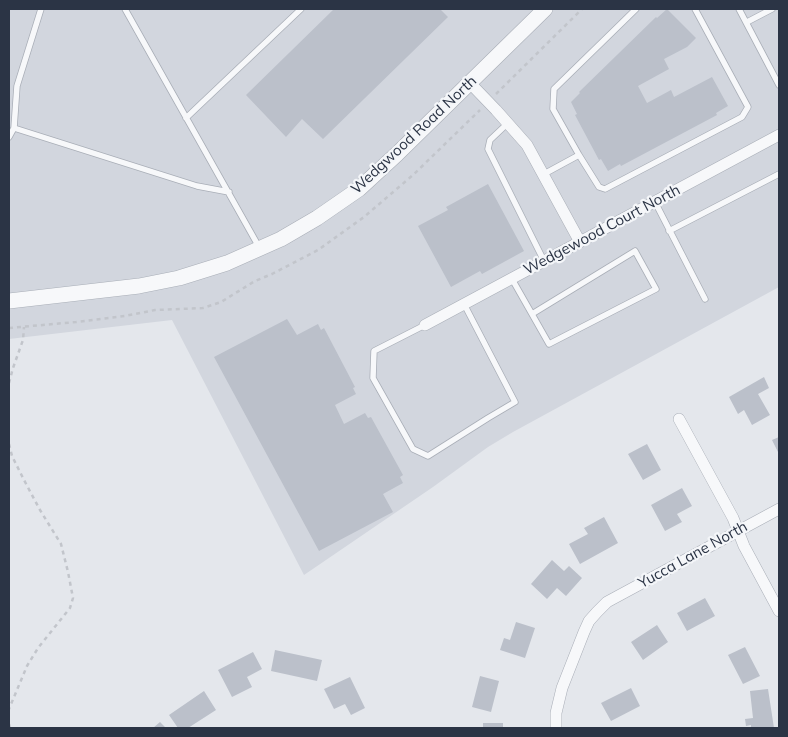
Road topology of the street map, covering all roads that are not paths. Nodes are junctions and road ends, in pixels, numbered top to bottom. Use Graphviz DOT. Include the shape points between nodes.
graph roads {
  1 [pos="41,9"];
  2 [pos="125,9"];
  3 [pos="300,9"];
  4 [pos="545,9"];
  5 [pos="636,9"];
  6 [pos="695,9"];
  7 [pos="739,9"];
  8 [pos="772,9"];
  9 [pos="747,22"];
  10 [pos="470,83"];
  11 [pos="779,85"];
  12 [pos="186,118"];
  13 [pos="508,123"];
  14 [pos="14,128"];
  15 [pos="779,135"];
  16 [pos="9,137"];
  17 [pos="579,155"];
  18 [pos="544,174"];
  19 [pos="779,174"];
  20 [pos="229,192"];
  21 [pos="655,202"];
  22 [pos="670,231"];
  23 [pos="580,242"];
  24 [pos="260,249"];
  25 [pos="544,262"];
  26 [pos="512,279"];
  27 [pos="705,299"];
  28 [pos="9,301"];
  29 [pos="464,304"];
  30 [pos="532,314"];
  31 [pos="425,325"];
  32 [pos="680,419"];
  33 [pos="779,509"];
  34 [pos="738,531"];
  35 [pos="779,611"];
  36 [pos="556,728"];
  1 -- 14 [label="lane" via="17,86"];
  2 -- 12 [label="lane"];
  3 -- 12 [label="lane"];
  4 -- 10 [label="street, Wedgwood Road North"];
  5 -- 17 [label="lane" via="554,89 553,109"];
  6 -- 17 [label="lane" via="748,107 742,117 605,189 599,187"];
  7 -- 9 [label="lane"];
  8 -- 9 [label="lane"];
  9 -- 11 [label="lane"];
  10 -- 13 [label="street"];
  10 -- 24 [label="street, Wedgwood Road North" via="359,189 317,218"];
  12 -- 20 [label="lane"];
  13 -- 18 [label="street" via="527,145"];
  13 -- 25 [label="lane" via="490,140 488,149"];
  14 -- 16 [label="lane"];
  14 -- 20 [label="lane" via="197,186"];
  15 -- 21 [label="street, Wedgewood Court North"];
  17 -- 18 [label="lane"];
  18 -- 23 [label="street"];
  19 -- 22 [label="lane"];
  20 -- 24 [label="lane"];
  21 -- 22 [label="lane"];
  21 -- 23 [label="street, Wedgewood Court North"];
  22 -- 27 [label="lane"];
  23 -- 25 [label="street, Wedgewood Court North"];
  24 -- 28 [label="street, Wedgwood Road North" via="179,278 129,288"];
  25 -- 26 [label="street, Wedgewood Court North"];
  26 -- 29 [label="street, Wedgewood Court North"];
  26 -- 30 [label="lane"];
  29 -- 31 [label="street, Wedgewood Court North"];
  29 -- 31 [label="lane" via="515,402 428,456 413,449 373,378 374,351"];
  30 -- 30 [label="lane" via="549,344 656,289 635,251"];
  32 -- 34 [label="street"];
  33 -- 34 [label="street, Yucca Lane North"];
  34 -- 35 [label="street"];
  34 -- 36 [label="street, Yucca Lane North" via="607,602 597,612 584,632 562,688"];
}
